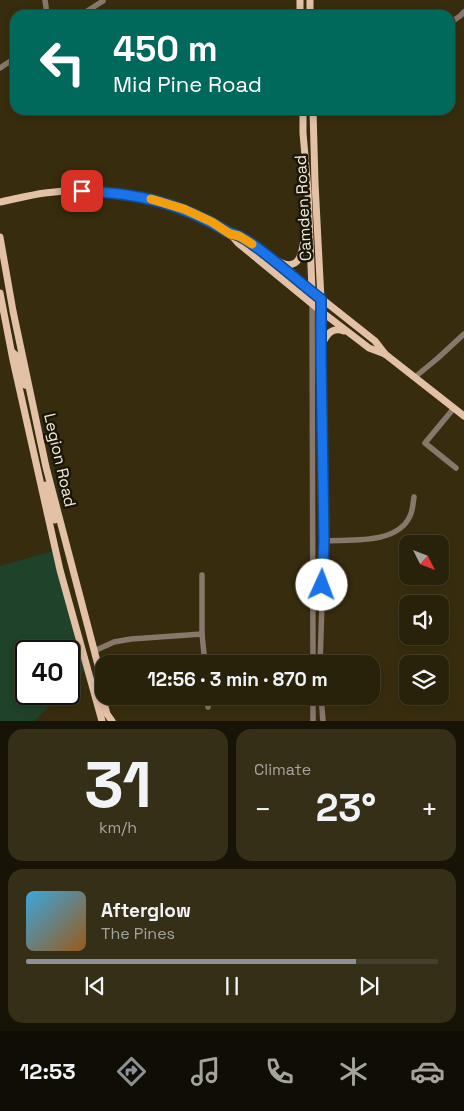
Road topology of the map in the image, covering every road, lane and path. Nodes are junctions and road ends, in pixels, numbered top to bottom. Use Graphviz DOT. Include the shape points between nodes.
graph roads {
  1 [pos="103,1"];
  2 [pos="89,10"];
  3 [pos="303,115"];
  4 [pos="313,115"];
  5 [pos="308,190"];
  6 [pos="0,202"];
  7 [pos="230,234"];
  8 [pos="0,237"];
  9 [pos="264,253"];
  10 [pos="0,292"];
  11 [pos="312,292"];
  12 [pos="321,299"];
  13 [pos="313,305"];
  14 [pos="322,312"];
  15 [pos="348,332"];
  16 [pos="464,334"];
  17 [pos="321,346"];
  18 [pos="21,349"];
  19 [pos="12,352"];
  20 [pos="385,354"];
  21 [pos="415,377"];
  22 [pos="30,391"];
  23 [pos="23,405"];
  24 [pos="454,408"];
  25 [pos="464,416"];
  26 [pos="456,468"];
  27 [pos="48,474"];
  28 [pos="40,482"];
  29 [pos="414,497"];
  30 [pos="324,541"];
  31 [pos="71,562"];
  32 [pos="202,575"];
  33 [pos="202,634"];
  34 [pos="94,651"];
  35 [pos="84,652"];
  36 [pos="95,655"];
  37 [pos="203,655"];
  38 [pos="313,655"];
  39 [pos="320,655"];
  40 [pos="108,705"];
  41 [pos="313,705"];
  42 [pos="322,705"];
  43 [pos="102,721"];
  44 [pos="112,721"];
  45 [pos="313,721"];
  46 [pos="323,721"];
  1 -- 2 [label="street"];
  3 -- 5 [label="main road, Camden Road"];
  4 -- 12 [label="main road, Camden Road"];
  5 -- 9 [label="main road" via="302,255 294,264 288,265"];
  5 -- 11 [label="main road, Camden Road"];
  6 -- 7 [label="main road" via="58,192 120,193 184,209"];
  7 -- 9 [label="main road" via="239,236"];
  7 -- 13 [label="main road"];
  8 -- 18 [label="main road, Legion Road"];
  9 -- 11 [label="main road"];
  10 -- 18 [label="main road" via="16,348"];
  10 -- 19 [label="main road, Legion Road"];
  11 -- 12 [label="main road"];
  11 -- 13 [label="street, Camden Road"];
  12 -- 14 [label="street, Camden Road"];
  12 -- 20 [label="main road" via="375,341"];
  13 -- 14 [label="main road"];
  13 -- 38 [label="street, Camden Road"];
  14 -- 15 [label="main road"];
  14 -- 17 [label="street, Camden Road"];
  15 -- 17 [label="main road" via="339,329 328,333"];
  15 -- 20 [label="main road" via="369,348"];
  16 -- 21 [label="street"];
  17 -- 30 [label="street, Camden Road"];
  18 -- 22 [label="main road, Legion Road"];
  19 -- 22 [label="main road" via="17,355 24,383"];
  19 -- 23 [label="main road, Legion Road"];
  20 -- 21 [label="main road"];
  21 -- 24 [label="main road"];
  22 -- 27 [label="main road, Legion Road"];
  23 -- 27 [label="main road" via="42,472"];
  23 -- 28 [label="main road, Legion Road"];
  24 -- 25 [label="main road"];
  24 -- 26 [label="street" via="425,443"];
  27 -- 31 [label="main road, Legion Road"];
  28 -- 31 [label="main road" via="44,481 62,547"];
  28 -- 35 [label="main road, Legion Road" via="60,570"];
  29 -- 30 [label="street" via="410,516 399,530 370,539"];
  30 -- 39 [label="street, Camden Road"];
  31 -- 34 [label="main road, Legion Road"];
  32 -- 33 [label="street"];
  33 -- 34 [label="street" via="131,638"];
  33 -- 37 [label="street"];
  34 -- 36 [label="main road, Legion Road"];
  35 -- 43 [label="main road, Legion Road"];
  35 -- 44 [label="main road" via="90,653 107,714"];
  40 -- 44 [label="main road"];
  41 -- 45 [label="street"];
  42 -- 46 [label="street"];
}
